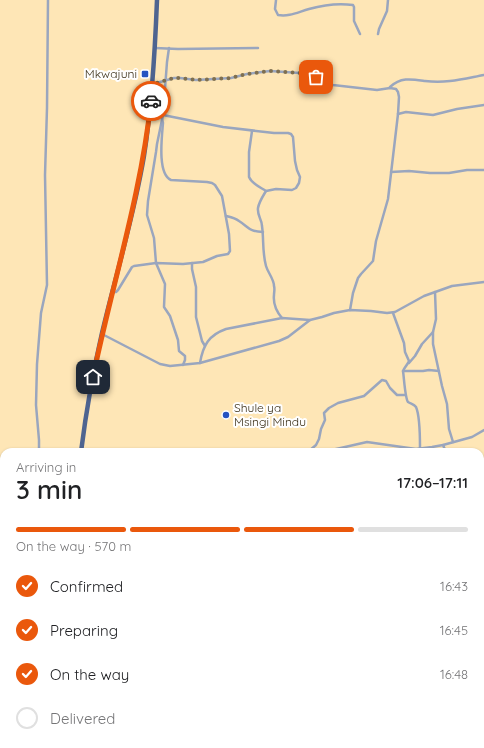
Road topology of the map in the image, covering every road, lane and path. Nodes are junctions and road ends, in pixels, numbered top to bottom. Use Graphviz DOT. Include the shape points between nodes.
graph roads {
  1 [pos="48,0"];
  2 [pos="157,0"];
  3 [pos="276,0"];
  4 [pos="388,0"];
  5 [pos="360,34"];
  6 [pos="378,34"];
  7 [pos="155,48"];
  8 [pos="169,48"];
  9 [pos="258,48"];
  10 [pos="484,75"];
  11 [pos="165,81"];
  12 [pos="153,84"];
  13 [pos="390,88"];
  14 [pos="484,105"];
  15 [pos="398,114"];
  16 [pos="162,115"];
  17 [pos="162,119"];
  18 [pos="252,131"];
  19 [pos="484,170"];
  20 [pos="391,172"];
  21 [pos="266,191"];
  22 [pos="226,216"];
  23 [pos="263,232"];
  24 [pos="156,263"];
  25 [pos="192,263"];
  26 [pos="484,282"];
  27 [pos="113,292"];
  28 [pos="434,292"];
  29 [pos="350,310"];
  30 [pos="393,313"];
  31 [pos="282,318"];
  32 [pos="310,320"];
  33 [pos="433,332"];
  34 [pos="102,334"];
  35 [pos="205,346"];
  36 [pos="200,362"];
  37 [pos="409,363"];
  38 [pos="183,365"];
  39 [pos="403,371"];
  40 [pos="439,371"];
  41 [pos="405,395"];
  42 [pos="484,430"];
  43 [pos="452,442"];
  44 [pos="444,445"];
  45 [pos="39,448"];
  46 [pos="82,448"];
  47 [pos="312,448"];
  48 [pos="341,448"];
  49 [pos="420,448"];
  50 [pos="445,448"];
  1 -- 45 [label="street" via="45,175 47,285 37,364"];
  2 -- 7 [label="highway"];
  3 -- 5 [label="street" via="275,9 278,15 319,7 353,5 354,21"];
  4 -- 6 [label="street"];
  7 -- 8 [label="street"];
  7 -- 12 [label="highway"];
  8 -- 9 [label="street"];
  8 -- 11 [label="street"];
  10 -- 13 [label="street" via="450,81 401,80"];
  11 -- 12 [label="street"];
  11 -- 13 [label="street" via="180,78 231,78 270,71 309,74 333,85 377,90"];
  11 -- 16 [label="street"];
  12 -- 27 [label="highway" via="143,157"];
  13 -- 15 [label="street" via="398,92"];
  14 -- 15 [label="street" via="434,115 406,112"];
  15 -- 20 [label="street"];
  16 -- 17 [label="street"];
  16 -- 18 [label="street"];
  17 -- 22 [label="street" via="162,162 167,178 212,183 222,196"];
  17 -- 24 [label="street" via="147,215 154,238"];
  18 -- 21 [label="street" via="249,179"];
  18 -- 21 [label="street" via="288,133 293,136 299,183 292,190"];
  19 -- 20 [label="street" via="449,173"];
  20 -- 29 [label="street" via="388,199 373,261 358,278"];
  21 -- 23 [label="street" via="258,210"];
  22 -- 23 [label="street" via="239,220 252,230"];
  22 -- 25 [label="street" via="229,253 204,262"];
  23 -- 31 [label="street" via="264,258 274,286 274,304"];
  24 -- 25 [label="street"];
  24 -- 27 [label="street" via="133,266 118,290"];
  24 -- 38 [label="street" via="164,284 164,307 170,316 179,351 185,356"];
  25 -- 35 [label="street" via="196,287 196,316"];
  26 -- 28 [label="street" via="452,286"];
  27 -- 34 [label="highway"];
  28 -- 30 [label="street"];
  28 -- 33 [label="street" via="436,319"];
  29 -- 30 [label="street"];
  29 -- 32 [label="street"];
  30 -- 37 [label="street"];
  31 -- 32 [label="street"];
  31 -- 35 [label="street" via="226,329 214,335"];
  32 -- 36 [label="street" via="283,339"];
  33 -- 37 [label="street"];
  33 -- 40 [label="street"];
  34 -- 38 [label="street" via="160,364"];
  34 -- 46 [label="highway" via="87,406"];
  35 -- 36 [label="street"];
  36 -- 38 [label="street"];
  37 -- 39 [label="street"];
  39 -- 40 [label="street"];
  39 -- 41 [label="street"];
  40 -- 43 [label="street"];
  41 -- 47 [label="street" via="397,395 387,382 382,380 364,396 329,408 324,413 325,420 317,443"];
  41 -- 49 [label="street" via="409,403 416,408"];
  42 -- 43 [label="street" via="472,437"];
  43 -- 44 [label="street"];
  44 -- 49 [label="street"];
  44 -- 50 [label="street"];
  48 -- 49 [label="street" via="367,442"];
}
